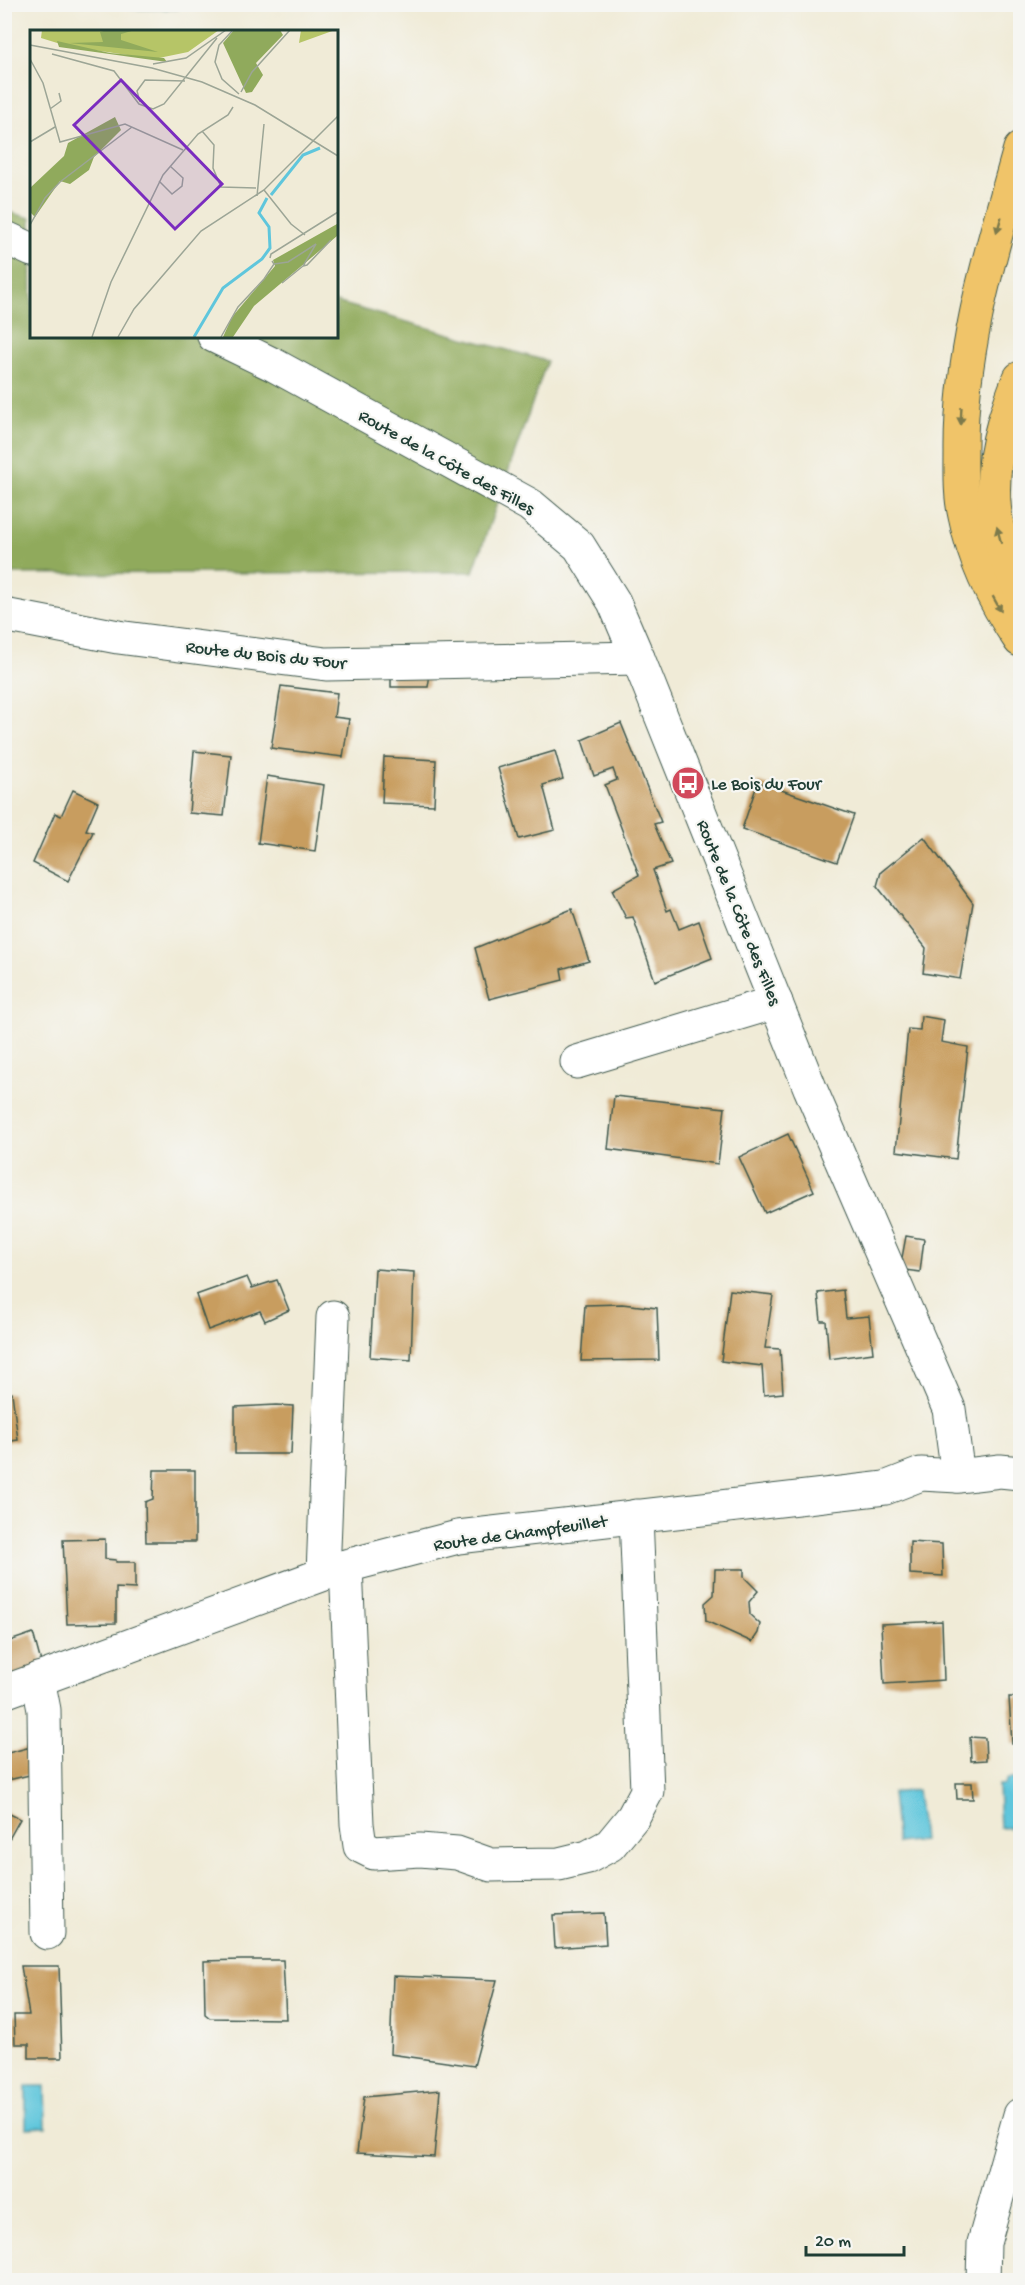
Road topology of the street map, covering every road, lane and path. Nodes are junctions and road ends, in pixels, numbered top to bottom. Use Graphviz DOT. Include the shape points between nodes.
graph roads {
  1 [pos="1020,148"];
  2 [pos="4,237"];
  3 [pos="30,249"];
  4 [pos="218,338"];
  5 [pos="1020,378"];
  6 [pos="1020,590"];
  7 [pos="4,615"];
  8 [pos="1020,640"];
  9 [pos="638,658"];
  10 [pos="776,1002"];
  11 [pos="577,1062"];
  12 [pos="333,1317"];
  13 [pos="1020,1473"];
  14 [pos="958,1476"];
  15 [pos="636,1516"];
  16 [pos="334,1570"];
  17 [pos="38,1679"];
  18 [pos="4,1692"];
  19 [pos="46,1933"];
  20 [pos="1020,2115"];
  21 [pos="983,2280"];
  1 -- 8 [label="highway, one-way" via="978,302 960,414 964,515 987,584"];
  2 -- 3 [label="street"];
  4 -- 9 [label="street, Route de la Côte des Filles" via="530,505 579,546 614,602"];
  6 -- 5 [label="highway, one-way" via="1005,556 992,495 1000,438"];
  7 -- 9 [label="street, Route du Bois du Four" via="118,637 326,664"];
  9 -- 10 [label="street, Route de la Côte des Filles"];
  10 -- 11 [label="street"];
  10 -- 14 [label="street, Route de la Côte des Filles" via="949,1409"];
  12 -- 16 [label="street"];
  13 -- 14 [label="street, Route de Champfeuillet"];
  14 -- 15 [label="street, Route de Champfeuillet" via="921,1474 885,1488"];
  15 -- 16 [label="street, Route de Champfeuillet" via="458,1537"];
  15 -- 16 [label="street" via="647,1791 633,1817 610,1845 588,1857 559,1864 491,1865 457,1853 374,1853 360,1846"];
  16 -- 17 [label="street, Route de Champfeuillet"];
  17 -- 18 [label="street, Route de Champfeuillet"];
  17 -- 19 [label="street" via="44,1710"];
  20 -- 21 [label="street" via="984,2243"];
}
